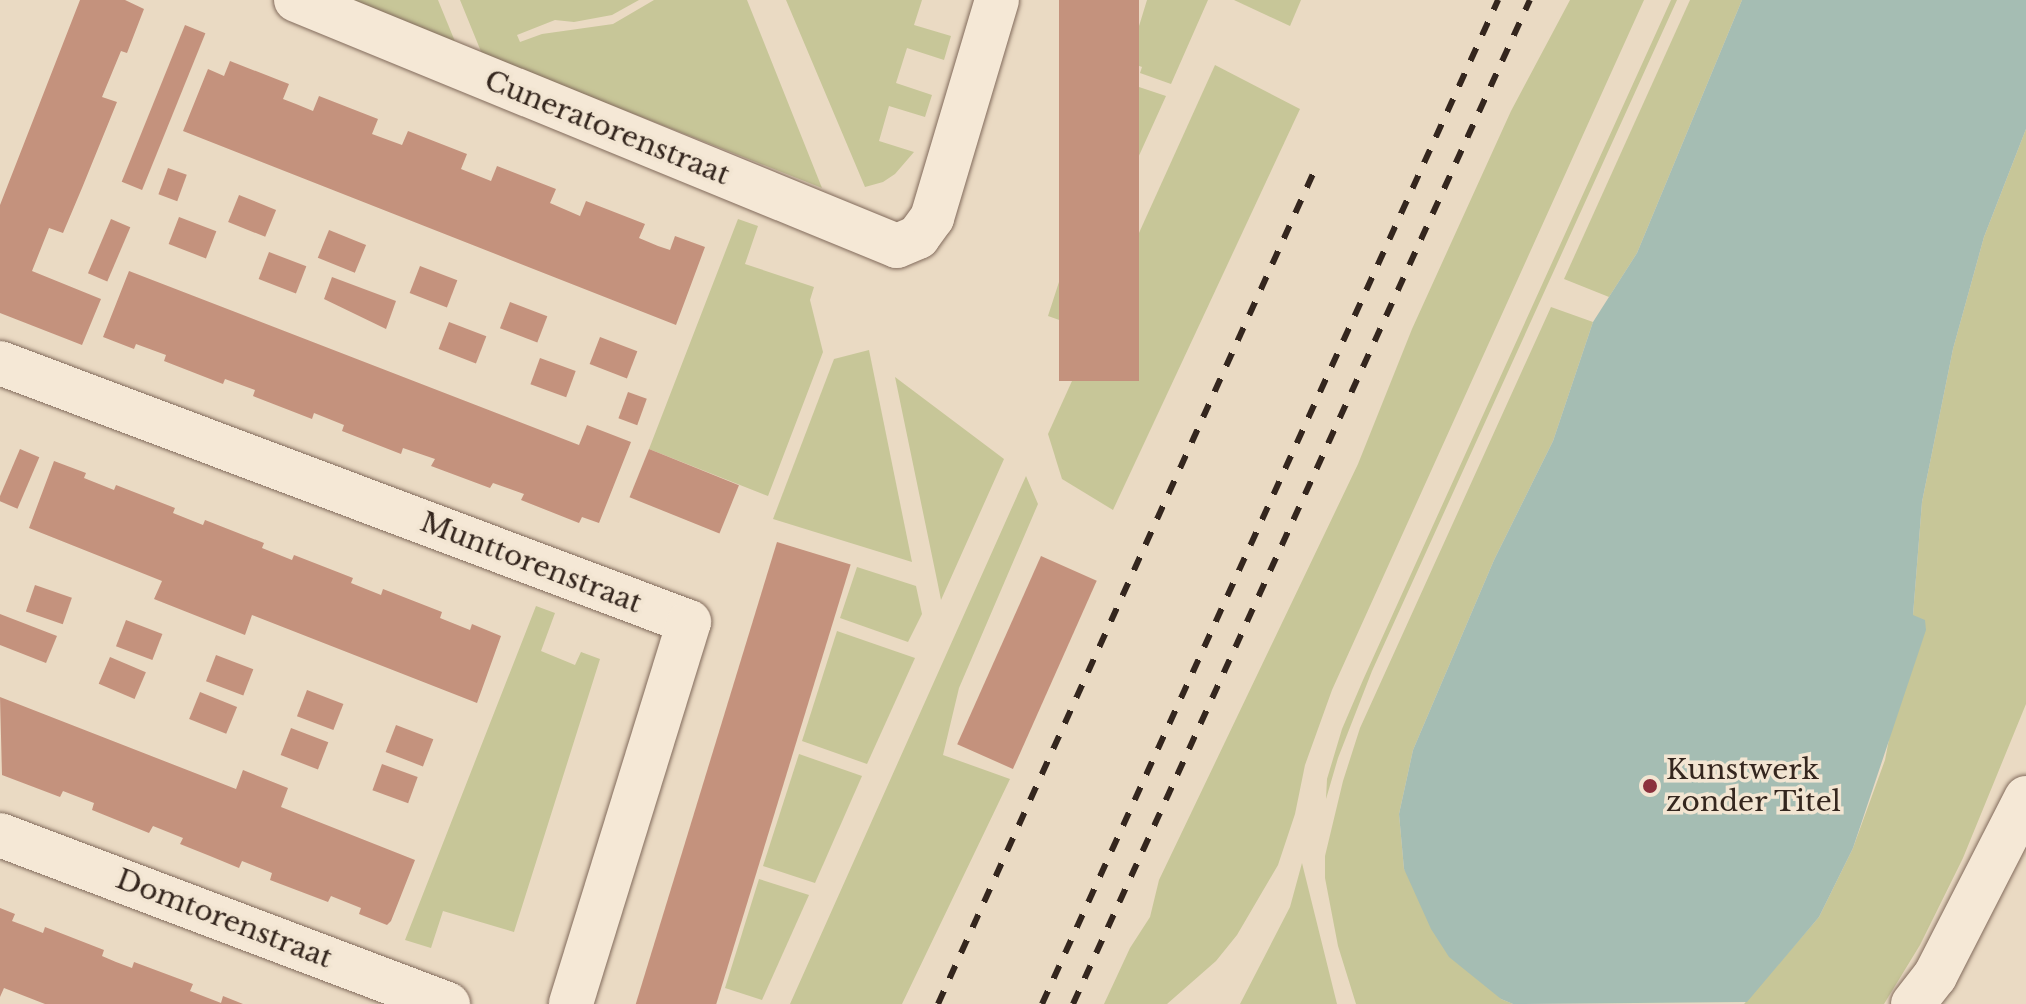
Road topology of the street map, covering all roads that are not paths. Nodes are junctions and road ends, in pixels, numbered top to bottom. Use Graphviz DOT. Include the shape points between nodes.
graph roads {
  1 [pos="296,0"];
  2 [pos="997,0"];
  3 [pos="0,363"];
  4 [pos="2026,798"];
  5 [pos="0,835"];
  6 [pos="448,1004"];
  7 [pos="571,1004"];
  8 [pos="1913,1004"];
  1 -- 2 [label="street, Cuneratorenstraat" via="897,246 918,237 932,218"];
  3 -- 7 [label="street, Munttorenstraat" via="689,622"];
  4 -- 8 [label="street" via="1935,976"];
  5 -- 6 [label="street, Domtorenstraat"];
}
